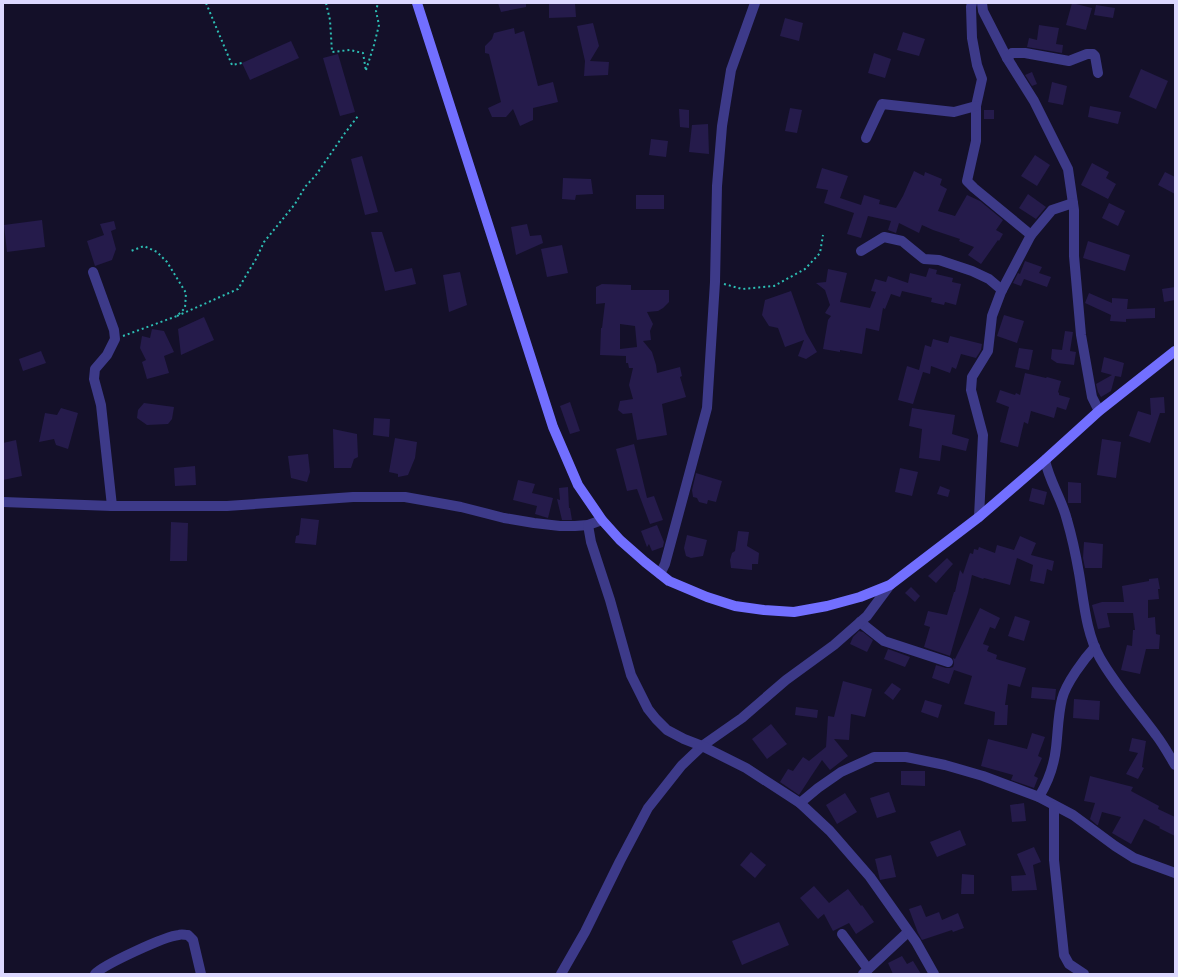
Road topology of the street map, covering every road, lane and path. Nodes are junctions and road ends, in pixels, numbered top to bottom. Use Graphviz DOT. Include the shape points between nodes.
graph roads {
  1 [pos="206,3"];
  2 [pos="326,3"];
  3 [pos="378,3"];
  4 [pos="417,3"];
  5 [pos="755,3"];
  6 [pos="972,3"];
  7 [pos="982,3"];
  8 [pos="1007,58"];
  9 [pos="242,63"];
  10 [pos="1098,73"];
  11 [pos="976,106"];
  12 [pos="358,116"];
  13 [pos="866,138"];
  14 [pos="1072,203"];
  15 [pos="823,235"];
  16 [pos="1031,235"];
  17 [pos="131,251"];
  18 [pos="861,251"];
  19 [pos="92,272"];
  20 [pos="715,282"];
  21 [pos="1002,290"];
  22 [pos="177,316"];
  23 [pos="115,339"];
  24 [pos="1175,351"];
  25 [pos="1099,412"];
  26 [pos="1045,460"];
  27 [pos="3,502"];
  28 [pos="112,506"];
  29 [pos="979,517"];
  30 [pos="602,520"];
  31 [pos="588,525"];
  32 [pos="660,574"];
  33 [pos="890,585"];
  34 [pos="860,622"];
  35 [pos="1095,647"];
  36 [pos="948,662"];
  37 [pos="702,746"];
  38 [pos="1175,765"];
  39 [pos="1039,797"];
  40 [pos="800,803"];
  41 [pos="1054,806"];
  42 [pos="1175,873"];
  43 [pos="908,932"];
  44 [pos="842,934"];
  45 [pos="865,971"];
  46 [pos="95,974"];
  47 [pos="201,974"];
  48 [pos="561,974"];
  49 [pos="934,974"];
  50 [pos="1084,974"];
  1 -- 9 [label="path" via="232,65"];
  2 -- 3 [label="path" via="332,52 350,50 363,54 366,71 378,25"];
  4 -- 30 [label="main road" via="553,427 578,485"];
  5 -- 20 [label="street" via="731,70 722,126 717,186"];
  6 -- 11 [label="street" via="972,38 982,78"];
  7 -- 8 [label="street"];
  8 -- 10 [label="street" via="1012,53 1025,53 1069,61 1093,54"];
  8 -- 14 [label="street" via="1034,101 1068,169"];
  11 -- 13 [label="street" via="954,112 882,104"];
  11 -- 16 [label="street" via="976,141 967,180"];
  12 -- 22 [label="path" via="295,204 264,242 238,289"];
  14 -- 16 [label="street" via="1052,210"];
  14 -- 25 [label="street" via="1081,335 1092,397"];
  15 -- 20 [label="path" via="820,253 805,270 774,286 742,289"];
  16 -- 21 [label="street"];
  17 -- 22 [label="path" via="144,246 157,252 167,262 186,293 185,308"];
  18 -- 21 [label="street" via="884,237 902,241 924,259 939,260 972,271 989,279"];
  19 -- 23 [label="street"];
  20 -- 32 [label="street" via="708,408 665,564"];
  21 -- 29 [label="street" via="992,316 988,351 972,377 971,390 983,435"];
  22 -- 23 [label="path"];
  23 -- 28 [label="street" via="95,369 94,379 101,405"];
  24 -- 25 [label="main road"];
  25 -- 26 [label="main road"];
  26 -- 29 [label="main road"];
  26 -- 35 [label="street" via="1067,518 1085,612"];
  27 -- 28 [label="street"];
  28 -- 31 [label="street" via="227,506 353,497 405,497 534,523 560,526"];
  29 -- 33 [label="main road"];
  30 -- 31 [label="street"];
  30 -- 32 [label="main road" via="620,540"];
  31 -- 37 [label="street" via="631,675 648,709 667,730 684,740"];
  32 -- 33 [label="main road" via="669,581 735,606 794,612 860,597"];
  33 -- 34 [label="street"];
  34 -- 36 [label="street" via="884,641"];
  34 -- 37 [label="street" via="742,718"];
  35 -- 38 [label="street" via="1113,678"];
  35 -- 39 [label="street" via="1063,697 1052,769"];
  37 -- 40 [label="street" via="746,768"];
  37 -- 48 [label="street" via="648,808"];
  39 -- 40 [label="street" via="945,765 906,757 874,757 841,772"];
  39 -- 41 [label="street"];
  40 -- 43 [label="street" via="830,831 870,877"];
  41 -- 42 [label="street" via="1073,815 1134,858"];
  41 -- 50 [label="street" via="1054,860 1064,955 1069,964"];
  43 -- 45 [label="street"];
  43 -- 49 [label="street"];
  44 -- 45 [label="street"];
  46 -- 47 [label="street" via="107,965 179,934 188,935 193,940"];
}
